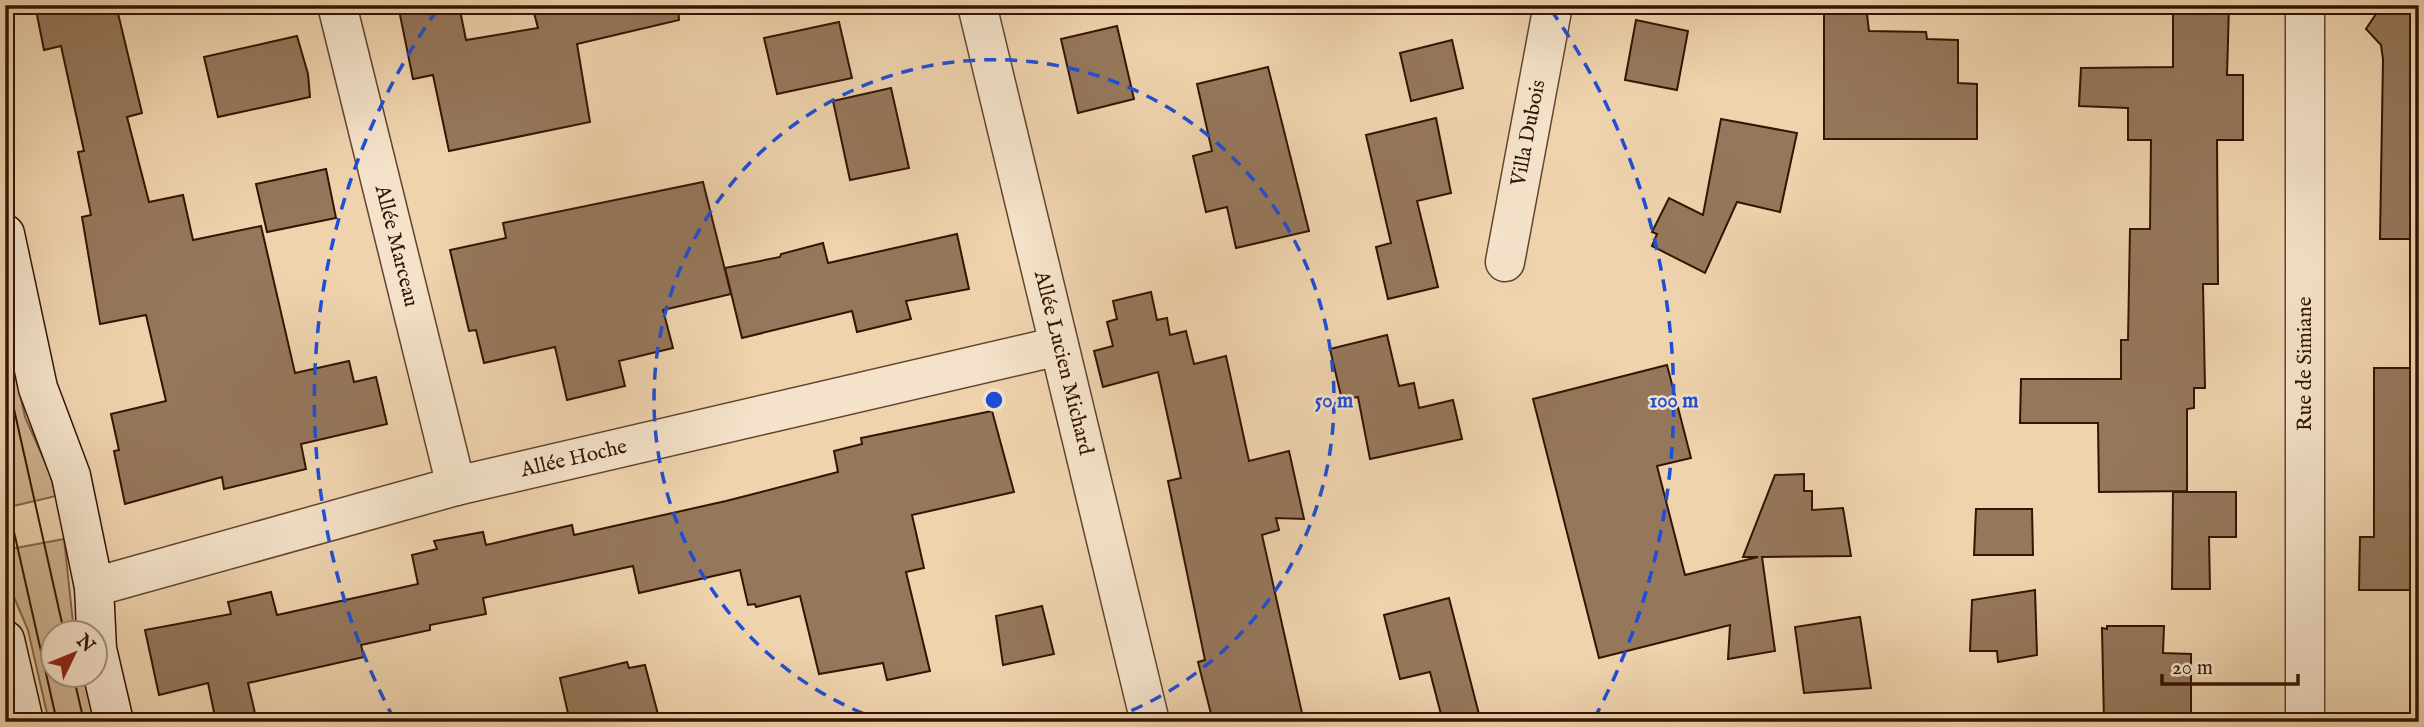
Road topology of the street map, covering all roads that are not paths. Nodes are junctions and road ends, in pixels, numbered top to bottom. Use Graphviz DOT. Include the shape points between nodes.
graph roads {
  1 [pos="337,5"];
  2 [pos="977,5"];
  3 [pos="1553,5"];
  4 [pos="2305,5"];
  5 [pos="5,234"];
  6 [pos="1505,262"];
  7 [pos="1059,346"];
  8 [pos="456,486"];
  9 [pos="94,587"];
  10 [pos="5,640"];
  11 [pos="24,722"];
  12 [pos="114,722"];
  13 [pos="1150,722"];
  14 [pos="2305,722"];
  1 -- 8 [label="street, Allée Marceau"];
  2 -- 7 [label="street, Allée Lucien Michard"];
  3 -- 6 [label="street, Villa Dubois"];
  4 -- 14 [label="street, Rue de Simiane"];
  5 -- 9 [label="street" via="38,388 71,475"];
  7 -- 8 [label="street, Allée Hoche"];
  7 -- 13 [label="street, Allée Lucien Michard"];
  8 -- 9 [label="street, Allée Hoche"];
  9 -- 12 [label="street" via="97,649"];
  10 -- 11 [label="street"];
}
